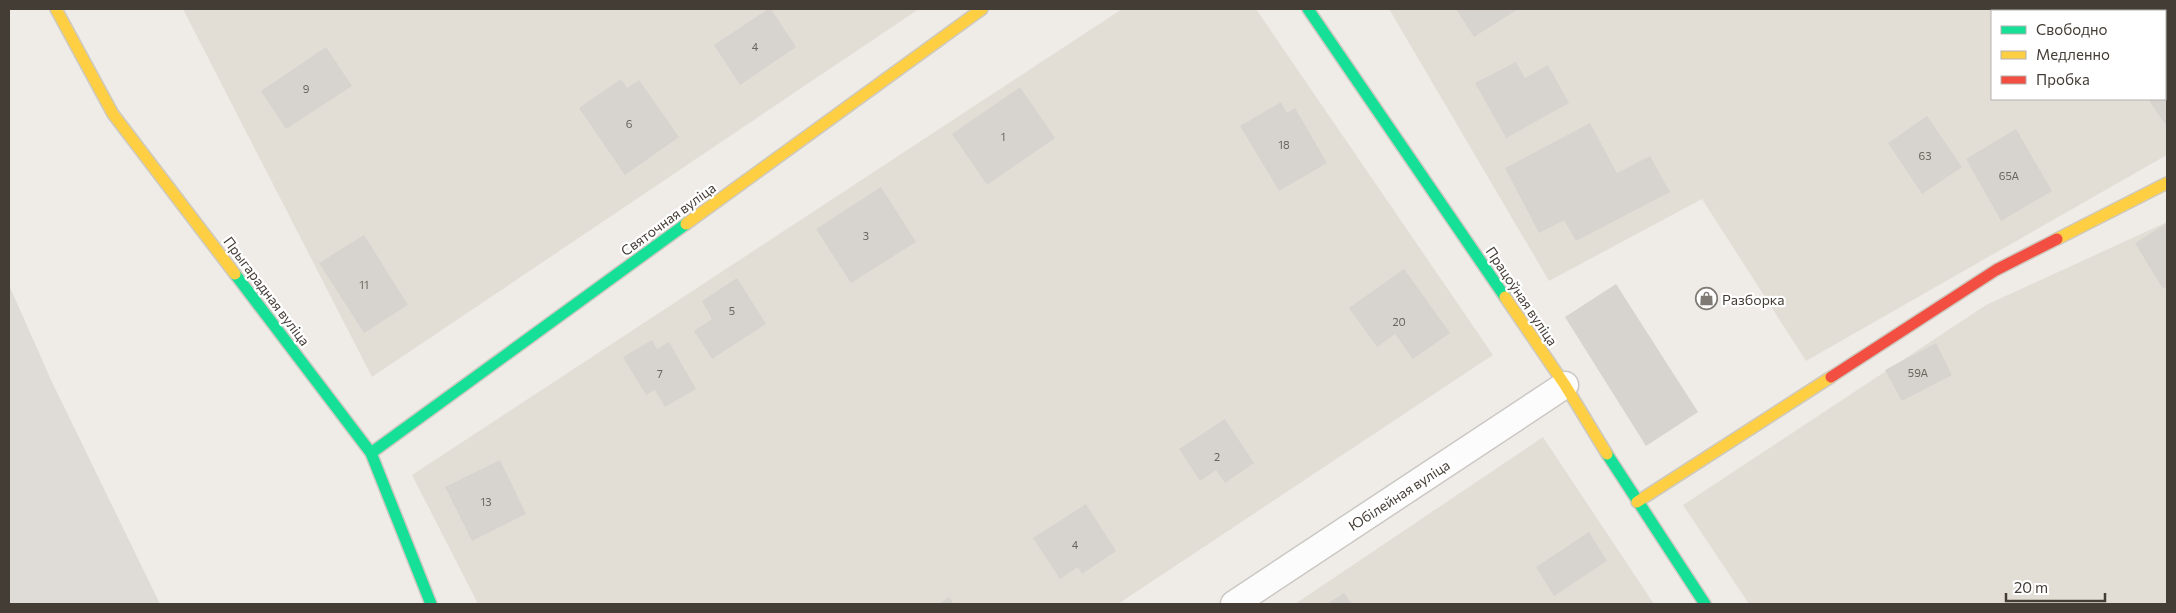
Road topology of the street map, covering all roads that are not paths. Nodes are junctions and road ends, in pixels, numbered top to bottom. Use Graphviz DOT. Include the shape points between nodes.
graph roads {
  1 [pos="56,9"];
  2 [pos="982,9"];
  3 [pos="1308,9"];
  4 [pos="2167,183"];
  5 [pos="1565,386"];
  6 [pos="371,453"];
  7 [pos="1637,502"];
  8 [pos="430,604"];
  9 [pos="1234,604"];
  10 [pos="1705,604"];
  1 -- 6 [label="street, Прыгарадная вуліца" via="113,114"];
  2 -- 6 [label="street, Святочная вуліца"];
  3 -- 5 [label="street, Працоўная вуліца"];
  4 -- 7 [label="street" via="1996,270"];
  5 -- 7 [label="street, Працоўная вуліца"];
  5 -- 9 [label="street, Юбілейная вуліца"];
  6 -- 8 [label="street, Прыгарадная вуліца"];
  7 -- 10 [label="street, Працоўная вуліца"];
}
